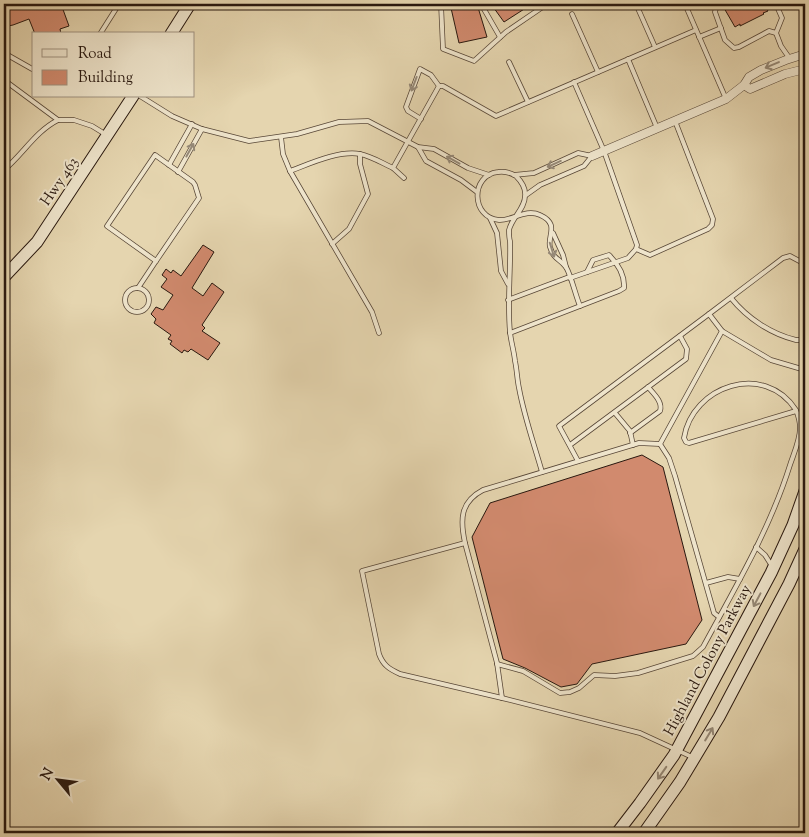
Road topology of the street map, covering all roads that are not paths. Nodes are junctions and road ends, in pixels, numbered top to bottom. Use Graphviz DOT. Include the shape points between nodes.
graph roads {
  1 [pos="119,4"];
  2 [pos="190,4"];
  3 [pos="441,4"];
  4 [pos="481,4"];
  5 [pos="547,4"];
  6 [pos="636,4"];
  7 [pos="685,4"];
  8 [pos="721,4"];
  9 [pos="776,4"];
  10 [pos="572,14"];
  11 [pos="721,28"];
  12 [pos="696,30"];
  13 [pos="101,32"];
  14 [pos="172,32"];
  15 [pos="776,33"];
  16 [pos="500,37"];
  17 [pos="699,37"];
  18 [pos="656,47"];
  19 [pos="4,53"];
  20 [pos="805,54"];
  21 [pos="790,59"];
  22 [pos="628,60"];
  23 [pos="509,62"];
  24 [pos="32,69"];
  25 [pos="805,69"];
  26 [pos="598,72"];
  27 [pos="4,80"];
  28 [pos="574,82"];
  29 [pos="744,85"];
  30 [pos="439,86"];
  31 [pos="132,98"];
  32 [pos="143,98"];
  33 [pos="726,99"];
  34 [pos="528,102"];
  35 [pos="421,119"];
  36 [pos="58,120"];
  37 [pos="675,121"];
  38 [pos="192,124"];
  39 [pos="657,128"];
  40 [pos="202,129"];
  41 [pos="107,136"];
  42 [pos="281,137"];
  43 [pos="408,142"];
  44 [pos="418,147"];
  45 [pos="604,151"];
  46 [pos="360,154"];
  47 [pos="592,156"];
  48 [pos="169,165"];
  49 [pos="393,168"];
  50 [pos="4,170"];
  51 [pos="290,170"];
  52 [pos="178,172"];
  53 [pos="488,174"];
  54 [pos="514,175"];
  55 [pos="404,178"];
  56 [pos="477,192"];
  57 [pos="526,195"];
  58 [pos="516,215"];
  59 [pos="490,218"];
  60 [pos="553,233"];
  61 [pos="332,244"];
  62 [pos="636,249"];
  63 [pos="156,261"];
  64 [pos="616,262"];
  65 [pos="805,264"];
  66 [pos="566,267"];
  67 [pos="587,272"];
  68 [pos="4,277"];
  69 [pos="569,278"];
  70 [pos="508,284"];
  71 [pos="138,288"];
  72 [pos="731,298"];
  73 [pos="508,300"];
  74 [pos="580,306"];
  75 [pos="710,314"];
  76 [pos="722,331"];
  77 [pos="379,333"];
  78 [pos="510,333"];
  79 [pos="680,336"];
  80 [pos="805,336"];
  81 [pos="805,370"];
  82 [pos="648,387"];
  83 [pos="796,411"];
  84 [pos="615,413"];
  85 [pos="630,433"];
  86 [pos="660,444"];
  87 [pos="633,445"];
  88 [pos="570,446"];
  89 [pos="578,461"];
  90 [pos="542,472"];
  91 [pos="805,491"];
  92 [pos="465,543"];
  93 [pos="756,547"];
  94 [pos="805,549"];
  95 [pos="805,571"];
  96 [pos="771,572"];
  97 [pos="793,575"];
  98 [pos="740,579"];
  99 [pos="706,583"];
  100 [pos="719,617"];
  101 [pos="497,664"];
  102 [pos="502,698"];
  103 [pos="677,749"];
  104 [pos="694,758"];
  105 [pos="617,833"];
  106 [pos="644,833"];
  1 -- 13 [label="lane"];
  2 -- 14 [label="street"];
  3 -- 16 [label="lane" via="443,48 474,60"];
  4 -- 16 [label="lane"];
  5 -- 16 [label="lane"];
  6 -- 18 [label="lane"];
  7 -- 12 [label="lane"];
  8 -- 11 [label="lane" via="715,12"];
  9 -- 15 [label="lane" via="782,18"];
  10 -- 26 [label="lane"];
  11 -- 15 [label="lane" via="725,40 734,48 769,31"];
  11 -- 17 [label="lane"];
  12 -- 17 [label="lane"];
  12 -- 18 [label="lane"];
  15 -- 21 [label="lane" via="780,46"];
  17 -- 33 [label="lane"];
  18 -- 22 [label="lane"];
  19 -- 24 [label="lane"];
  20 -- 21 [label="street"];
  21 -- 29 [label="street, one-way" via="749,77"];
  22 -- 26 [label="lane"];
  22 -- 39 [label="lane"];
  23 -- 34 [label="lane"];
  25 -- 29 [label="street" via="750,89"];
  26 -- 28 [label="lane"];
  27 -- 36 [label="lane"];
  28 -- 34 [label="lane"];
  28 -- 45 [label="lane"];
  29 -- 33 [label="street"];
  30 -- 34 [label="lane" via="496,116"];
  30 -- 35 [label="lane"];
  30 -- 35 [label="lane, one-way" via="430,74 420,69 406,107"];
  31 -- 41 [label="street, Hwy 463"];
  32 -- 38 [label="lane"];
  33 -- 37 [label="street"];
  35 -- 43 [label="lane"];
  36 -- 41 [label="lane" via="74,120"];
  36 -- 50 [label="lane" via="42,131"];
  37 -- 39 [label="street"];
  37 -- 62 [label="lane" via="714,219 708,229 650,255"];
  38 -- 40 [label="lane"];
  38 -- 48 [label="lane"];
  39 -- 45 [label="street"];
  40 -- 42 [label="lane" via="249,141"];
  52 -- 40 [label="lane, one-way"];
  41 -- 68 [label="street, Hwy 463" via="37,242"];
  42 -- 43 [label="lane" via="339,122 368,121"];
  42 -- 51 [label="lane" via="283,154"];
  43 -- 44 [label="lane"];
  43 -- 49 [label="lane"];
  53 -- 44 [label="lane, one-way" via="468,168 434,149"];
  44 -- 56 [label="lane" via="426,160"];
  45 -- 47 [label="street"];
  45 -- 62 [label="lane"];
  46 -- 49 [label="lane"];
  46 -- 51 [label="lane" via="347,153"];
  46 -- 61 [label="lane" via="368,194 349,229"];
  47 -- 54 [label="lane, one-way" via="578,153 534,173"];
  47 -- 57 [label="lane" via="584,166 540,185"];
  48 -- 52 [label="lane"];
  48 -- 63 [label="lane" via="155,155 107,226"];
  49 -- 55 [label="lane"];
  51 -- 61 [label="lane"];
  52 -- 63 [label="lane" via="195,186 199,198"];
  53 -- 54 [label="lane" via="502,171"];
  53 -- 56 [label="lane"];
  54 -- 57 [label="lane" via="522,183"];
  56 -- 59 [label="lane" via="482,212"];
  57 -- 58 [label="lane" via="523,207"];
  58 -- 59 [label="lane" via="506,220"];
  58 -- 60 [label="lane" via="540,214 551,225"];
  58 -- 70 [label="lane" via="509,230 511,273"];
  59 -- 70 [label="lane" via="497,233 501,271"];
  60 -- 66 [label="lane"];
  60 -- 66 [label="lane, one-way" via="549,244 555,258"];
  61 -- 77 [label="lane" via="372,312"];
  62 -- 64 [label="lane" via="628,258"];
  63 -- 71 [label="lane"];
  64 -- 67 [label="lane"];
  64 -- 67 [label="lane" via="610,254 606,255 593,260"];
  64 -- 74 [label="lane" via="624,288"];
  65 -- 72 [label="lane" via="787,256"];
  66 -- 69 [label="lane"];
  67 -- 69 [label="lane"];
  69 -- 73 [label="lane"];
  69 -- 74 [label="lane"];
  70 -- 73 [label="lane"];
  71 -- 71 [label="lane" via="130,290 125,300 130,310 138,312 146,309 149,301 146,293"];
  72 -- 75 [label="lane"];
  72 -- 80 [label="lane" via="750,318 768,329 796,340"];
  73 -- 78 [label="lane"];
  74 -- 78 [label="lane"];
  75 -- 76 [label="lane"];
  75 -- 79 [label="lane"];
  76 -- 81 [label="lane" via="771,360"];
  76 -- 86 [label="lane"];
  78 -- 90 [label="lane" via="519,388"];
  79 -- 82 [label="lane" via="687,349 686,359"];
  79 -- 88 [label="lane" via="559,426"];
  82 -- 84 [label="lane"];
  82 -- 85 [label="lane" via="662,408"];
  83 -- 83 [label="lane" via="774,390 752,383 736,384 703,402 691,418 684,438 689,443"];
  83 -- 93 [label="lane" via="800,428 798,439 784,484"];
  84 -- 85 [label="lane"];
  84 -- 88 [label="lane"];
  85 -- 87 [label="lane"];
  86 -- 87 [label="lane" via="644,442"];
  86 -- 99 [label="lane" via="675,476"];
  87 -- 89 [label="lane"];
  88 -- 89 [label="lane"];
  89 -- 90 [label="lane"];
  90 -- 92 [label="lane" via="477,493 462,515"];
  91 -- 96 [label="street, Highland Colony Parkway"];
  92 -- 101 [label="lane"];
  92 -- 102 [label="lane" via="362,571 379,654 387,668 400,674"];
  93 -- 96 [label="lane" via="769,560"];
  93 -- 98 [label="lane"];
  94 -- 97 [label="street"];
  95 -- 97 [label="lane"];
  96 -- 103 [label="street, Highland Colony Parkway, one-way"];
  104 -- 97 [label="street, one-way"];
  98 -- 99 [label="lane" via="728,576"];
  98 -- 100 [label="lane"];
  99 -- 100 [label="lane" via="714,613"];
  100 -- 101 [label="lane" via="703,647 693,656 629,675 594,675 570,692 555,691 528,674"];
  101 -- 102 [label="lane"];
  102 -- 103 [label="lane" via="640,732"];
  103 -- 104 [label="lane"];
  103 -- 105 [label="street, Highland Colony Parkway, one-way"];
  104 -- 106 [label="street"];
}
